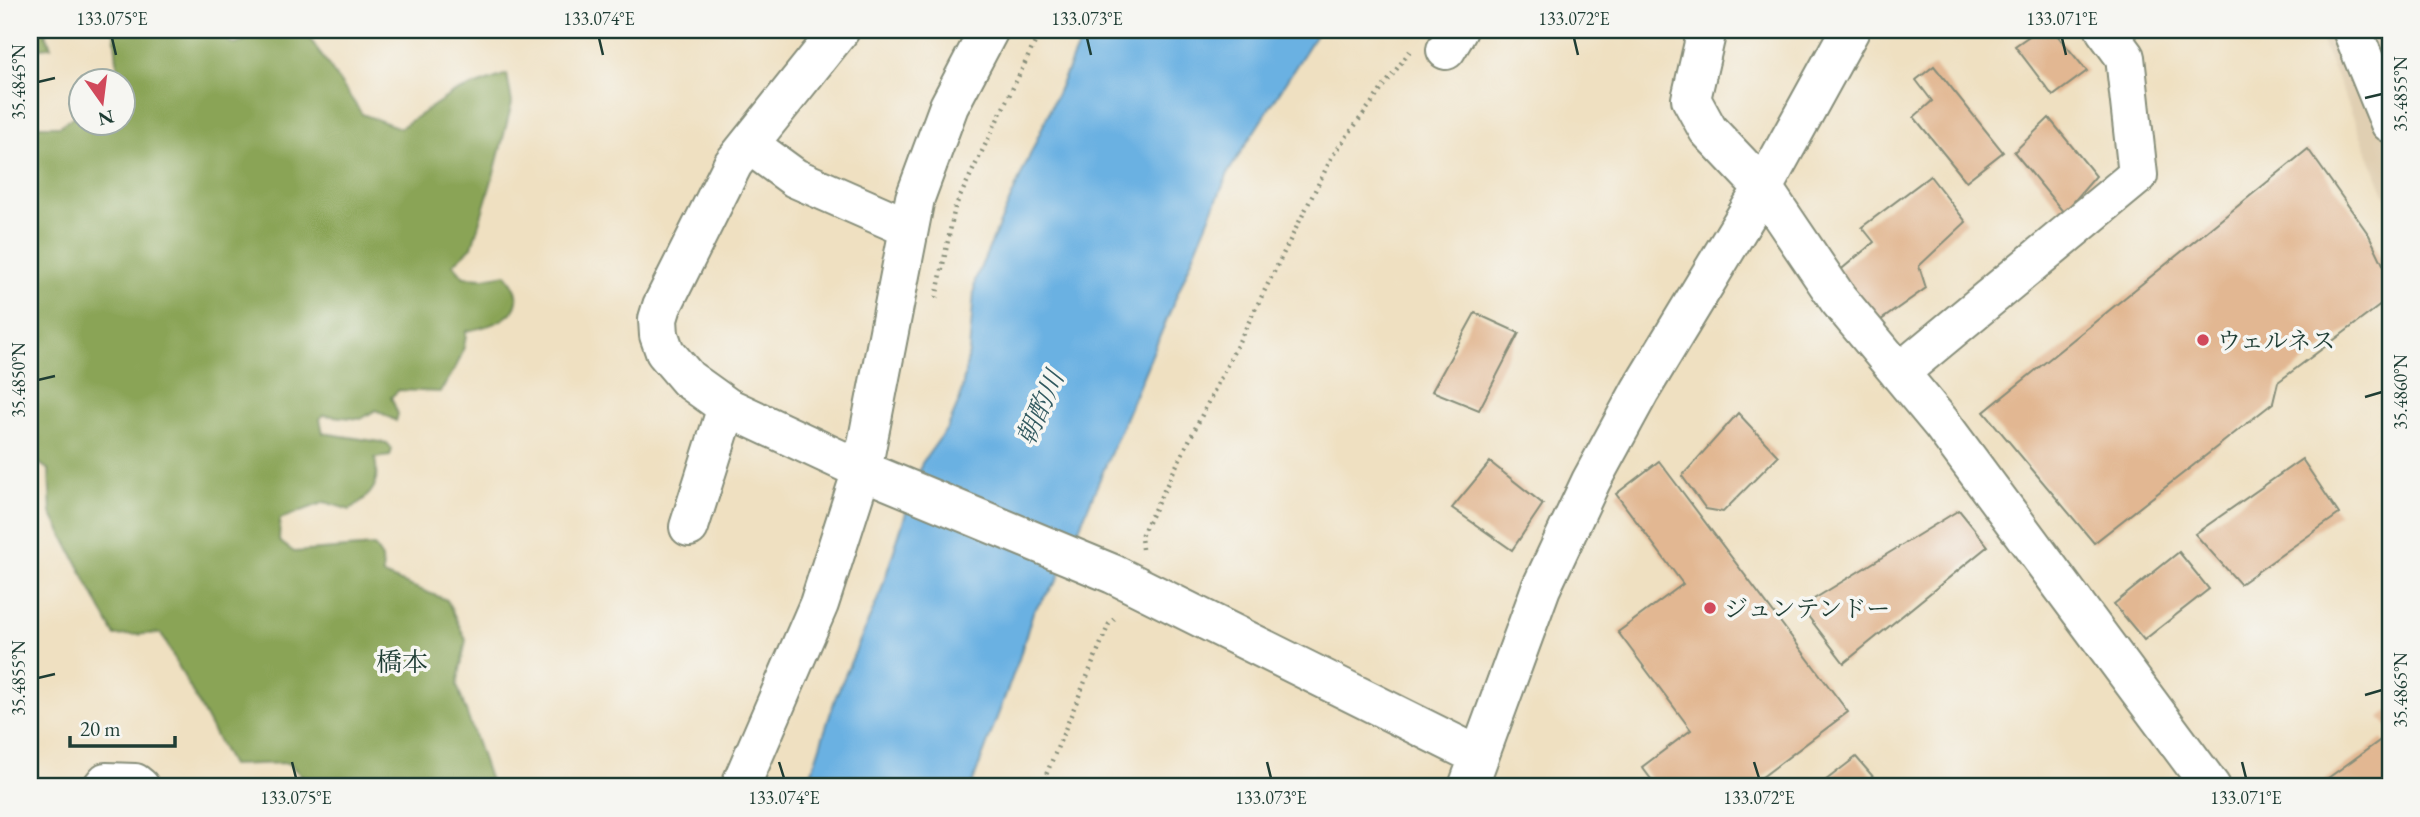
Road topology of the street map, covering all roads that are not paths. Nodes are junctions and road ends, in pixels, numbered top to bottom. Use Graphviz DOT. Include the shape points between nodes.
graph roads {
  1 [pos="840,30"];
  2 [pos="989,30"];
  3 [pos="1707,30"];
  4 [pos="1850,30"];
  5 [pos="2105,30"];
  6 [pos="2351,30"];
  7 [pos="2390,123"];
  8 [pos="750,145"];
  9 [pos="1763,188"];
  10 [pos="909,228"];
  11 [pos="1899,373"];
  12 [pos="727,407"];
  13 [pos="873,475"];
  14 [pos="689,527"];
  15 [pos="1472,779"];
  16 [pos="102,787"];
  17 [pos="140,787"];
  18 [pos="740,787"];
  19 [pos="2211,787"];
  1 -- 8 [label="street"];
  2 -- 10 [label="street" via="949,106 915,198"];
  3 -- 9 [label="street" via="1691,99 1708,130"];
  4 -- 9 [label="street"];
  5 -- 11 [label="street" via="2125,57 2138,175"];
  6 -- 7 [label="street"];
  8 -- 10 [label="street" via="795,178"];
  8 -- 12 [label="street" via="733,164 658,319 666,352 688,379"];
  9 -- 11 [label="street" via="1838,299"];
  9 -- 15 [label="street" via="1591,481 1541,588"];
  10 -- 13 [label="street"];
  11 -- 19 [label="street"];
  12 -- 13 [label="street"];
  12 -- 14 [label="street"];
  13 -- 15 [label="street" via="1129,582"];
  13 -- 18 [label="street"];
  16 -- 17 [label="street" via="106,782"];
}
